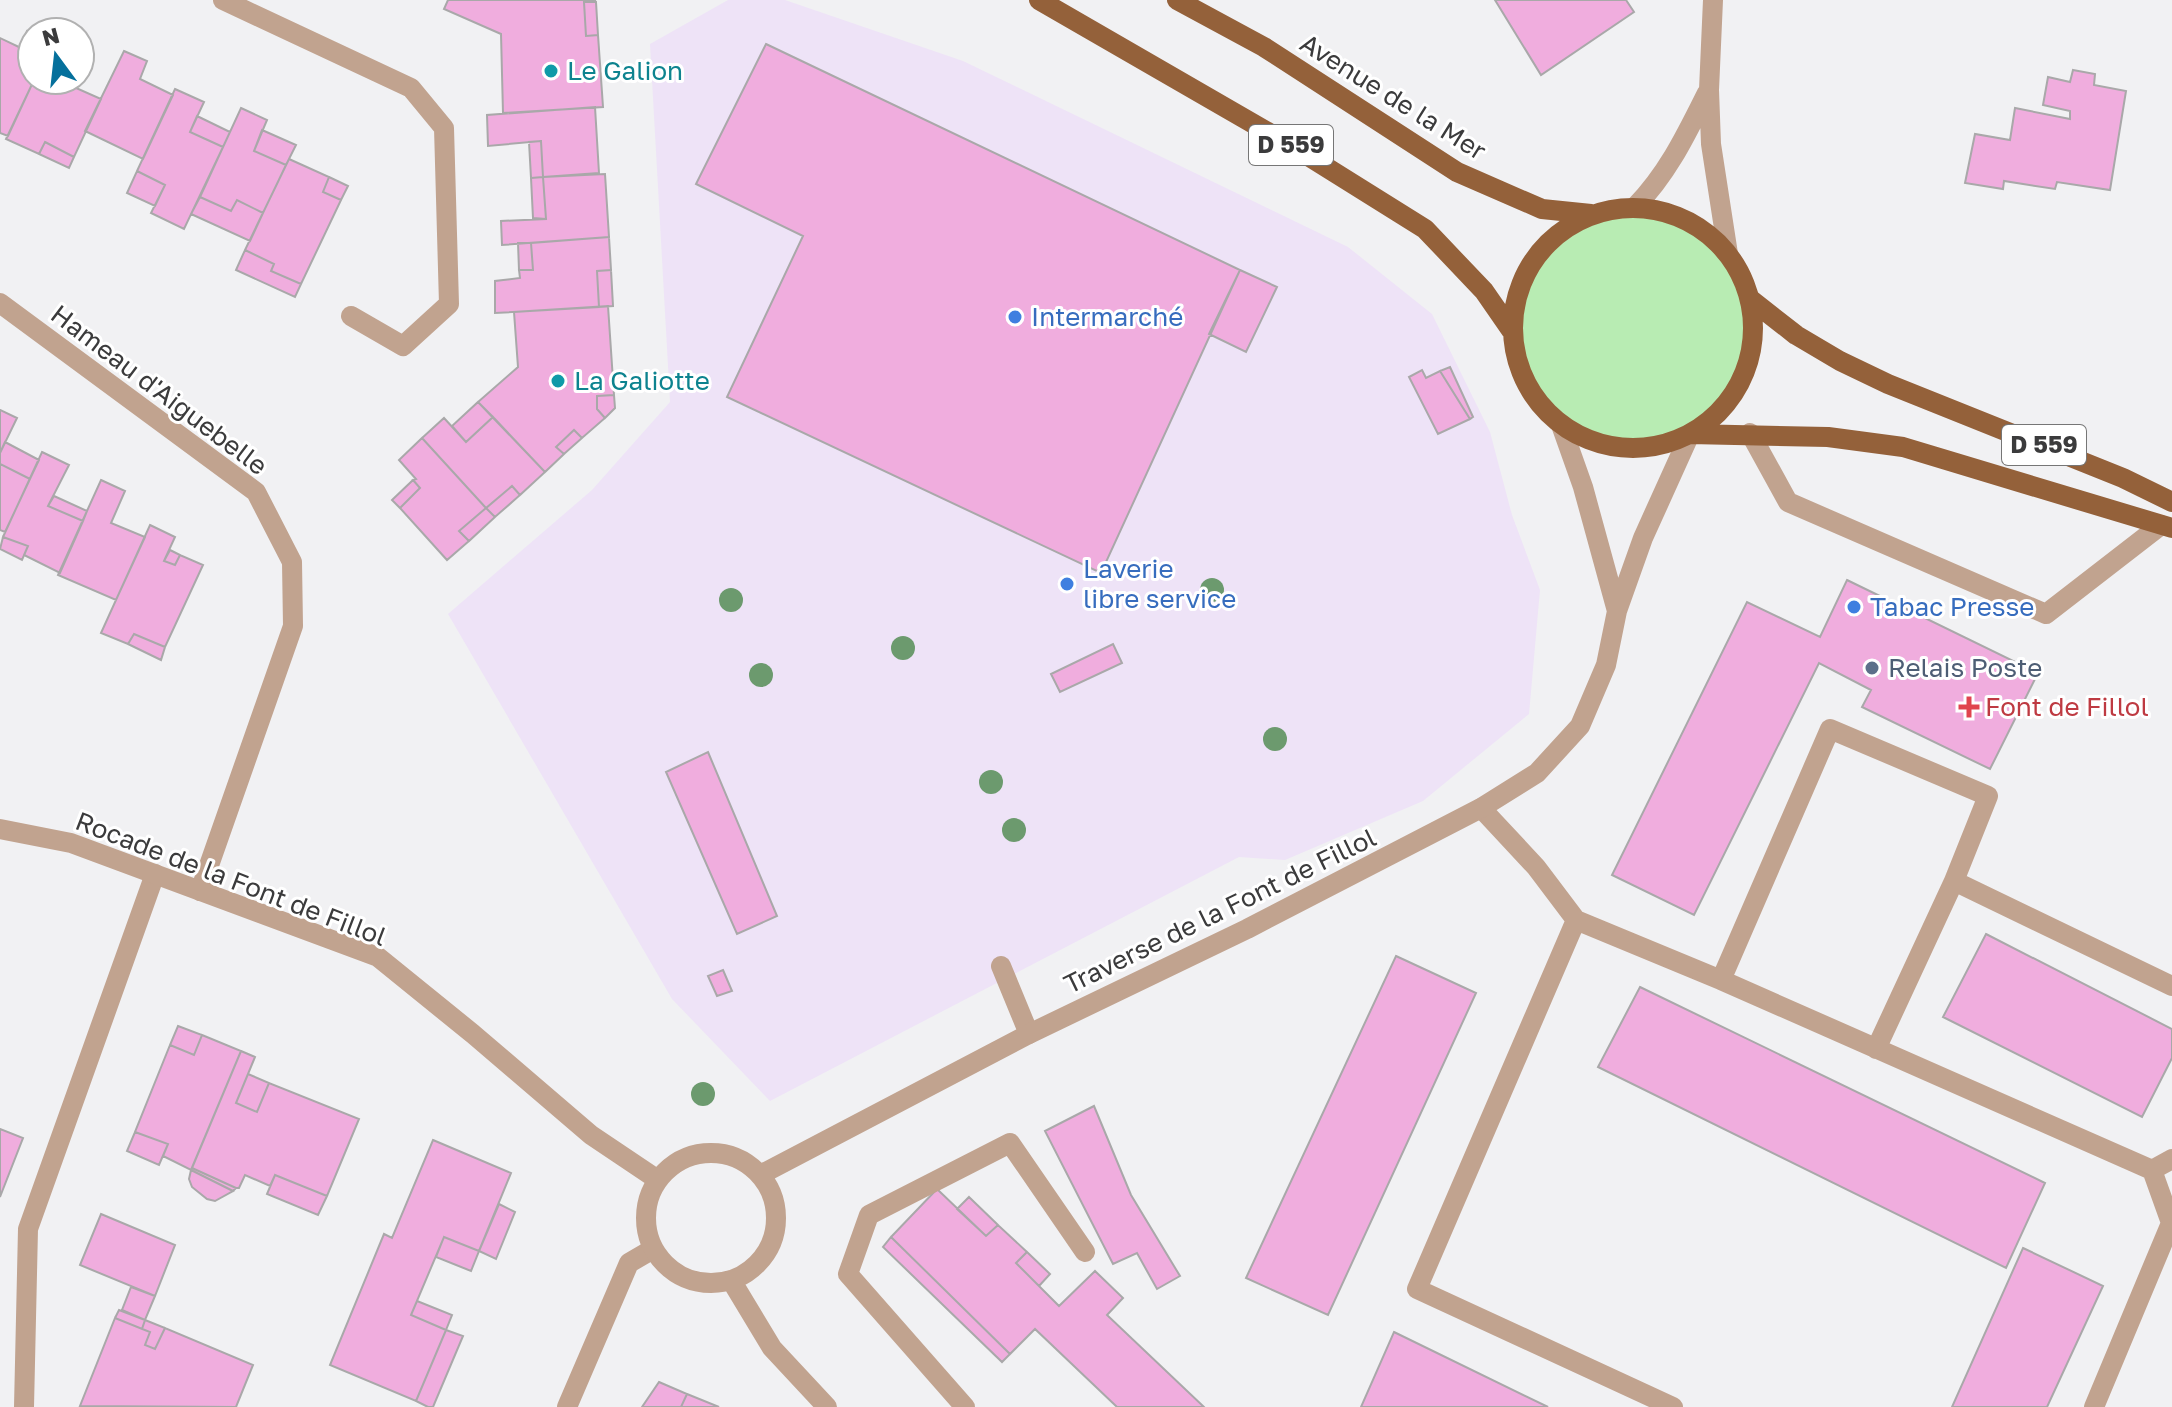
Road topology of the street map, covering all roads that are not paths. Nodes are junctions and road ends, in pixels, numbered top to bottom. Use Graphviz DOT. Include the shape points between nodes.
graph roads {
  1 [pos="223,0"];
  2 [pos="1039,0"];
  3 [pos="1177,0"];
  4 [pos="1713,0"];
  5 [pos="1709,90"];
  6 [pos="1635,207"];
  7 [pos="1591,214"];
  8 [pos="1728,254"];
  9 [pos="1750,299"];
  10 [pos="0,303"];
  11 [pos="351,316"];
  12 [pos="1511,330"];
  13 [pos="1561,425"];
  14 [pos="1750,433"];
  15 [pos="1690,434"];
  16 [pos="2172,502"];
  17 [pos="2167,526"];
  18 [pos="1617,611"];
  19 [pos="1481,808"];
  20 [pos="0,829"];
  21 [pos="155,874"];
  22 [pos="1954,881"];
  23 [pos="200,891"];
  24 [pos="1576,920"];
  25 [pos="1001,966"];
  26 [pos="1721,980"];
  27 [pos="2172,986"];
  28 [pos="1029,1034"];
  29 [pos="1876,1049"];
  30 [pos="2172,1159"];
  31 [pos="2152,1170"];
  32 [pos="760,1175"];
  33 [pos="658,1180"];
  34 [pos="653,1249"];
  35 [pos="1085,1252"];
  36 [pos="731,1280"];
  37 [pos="24,1407"];
  38 [pos="567,1407"];
  39 [pos="827,1407"];
  40 [pos="965,1407"];
  41 [pos="1673,1407"];
  42 [pos="2094,1407"];
  1 -- 11 [label="street" via="411,88 444,128 449,304 403,346"];
  2 -- 12 [label="main road, D 559" via="1425,229 1484,291"];
  3 -- 7 [label="main road, Avenue de la Mer / D 559" via="1264,47 1457,172 1542,209"];
  4 -- 5 [label="street"];
  5 -- 6 [label="street" via="1678,154"];
  5 -- 8 [label="street" via="1711,144"];
  6 -- 7 [label="main road"];
  6 -- 8 [label="main road" via="1671,213 1702,230"];
  7 -- 12 [label="main road" via="1559,233 1533,260 1516,294"];
  8 -- 9 [label="main road"];
  9 -- 15 [label="main road" via="1753,338 1743,377 1721,409"];
  9 -- 16 [label="main road, D 559" via="1840,361"];
  10 -- 23 [label="street, Hameau d'Aiguebelle" via="256,492 292,562 293,626"];
  12 -- 13 [label="main road" via="1518,367 1535,399"];
  13 -- 15 [label="main road" via="1595,442 1632,448 1662,446"];
  13 -- 18 [label="street, Traverse de la Font de Fillol"];
  14 -- 15 [label="main road"];
  14 -- 17 [label="main road" via="1903,447"];
  14 -- 17 [label="street" via="1788,502 2046,614"];
  15 -- 18 [label="street, Traverse de la Font de Fillol" via="1647,526"];
  18 -- 19 [label="street, Traverse de la Font de Fillol" via="1606,665 1580,726 1537,773"];
  19 -- 24 [label="street"];
  19 -- 28 [label="street, Traverse de la Font de Fillol"];
  20 -- 21 [label="street, Rocade de la Font de Fillol" via="71,843"];
  21 -- 23 [label="street, Rocade de la Font de Fillol"];
  21 -- 37 [label="street" via="28,1229"];
  22 -- 26 [label="street" via="1988,796 1830,729"];
  22 -- 27 [label="street"];
  22 -- 29 [label="street"];
  23 -- 33 [label="street, Rocade de la Font de Fillol" via="378,957 591,1135"];
  24 -- 26 [label="street"];
  24 -- 41 [label="street" via="1417,1289"];
  25 -- 28 [label="street"];
  26 -- 29 [label="street"];
  28 -- 32 [label="street, Traverse de la Font de Fillol"];
  29 -- 31 [label="street"];
  30 -- 31 [label="street"];
  31 -- 42 [label="street" via="2171,1223"];
  32 -- 33 [label="street" via="736,1159 708,1153 672,1166"];
  32 -- 36 [label="street" via="775,1209 771,1243 752,1270"];
  33 -- 34 [label="street" via="646,1213"];
  34 -- 36 [label="street" via="682,1276 701,1282"];
  34 -- 38 [label="street" via="629,1263"];
  35 -- 40 [label="street" via="1010,1143 869,1215 848,1274"];
  36 -- 39 [label="street" via="772,1348"];
}
